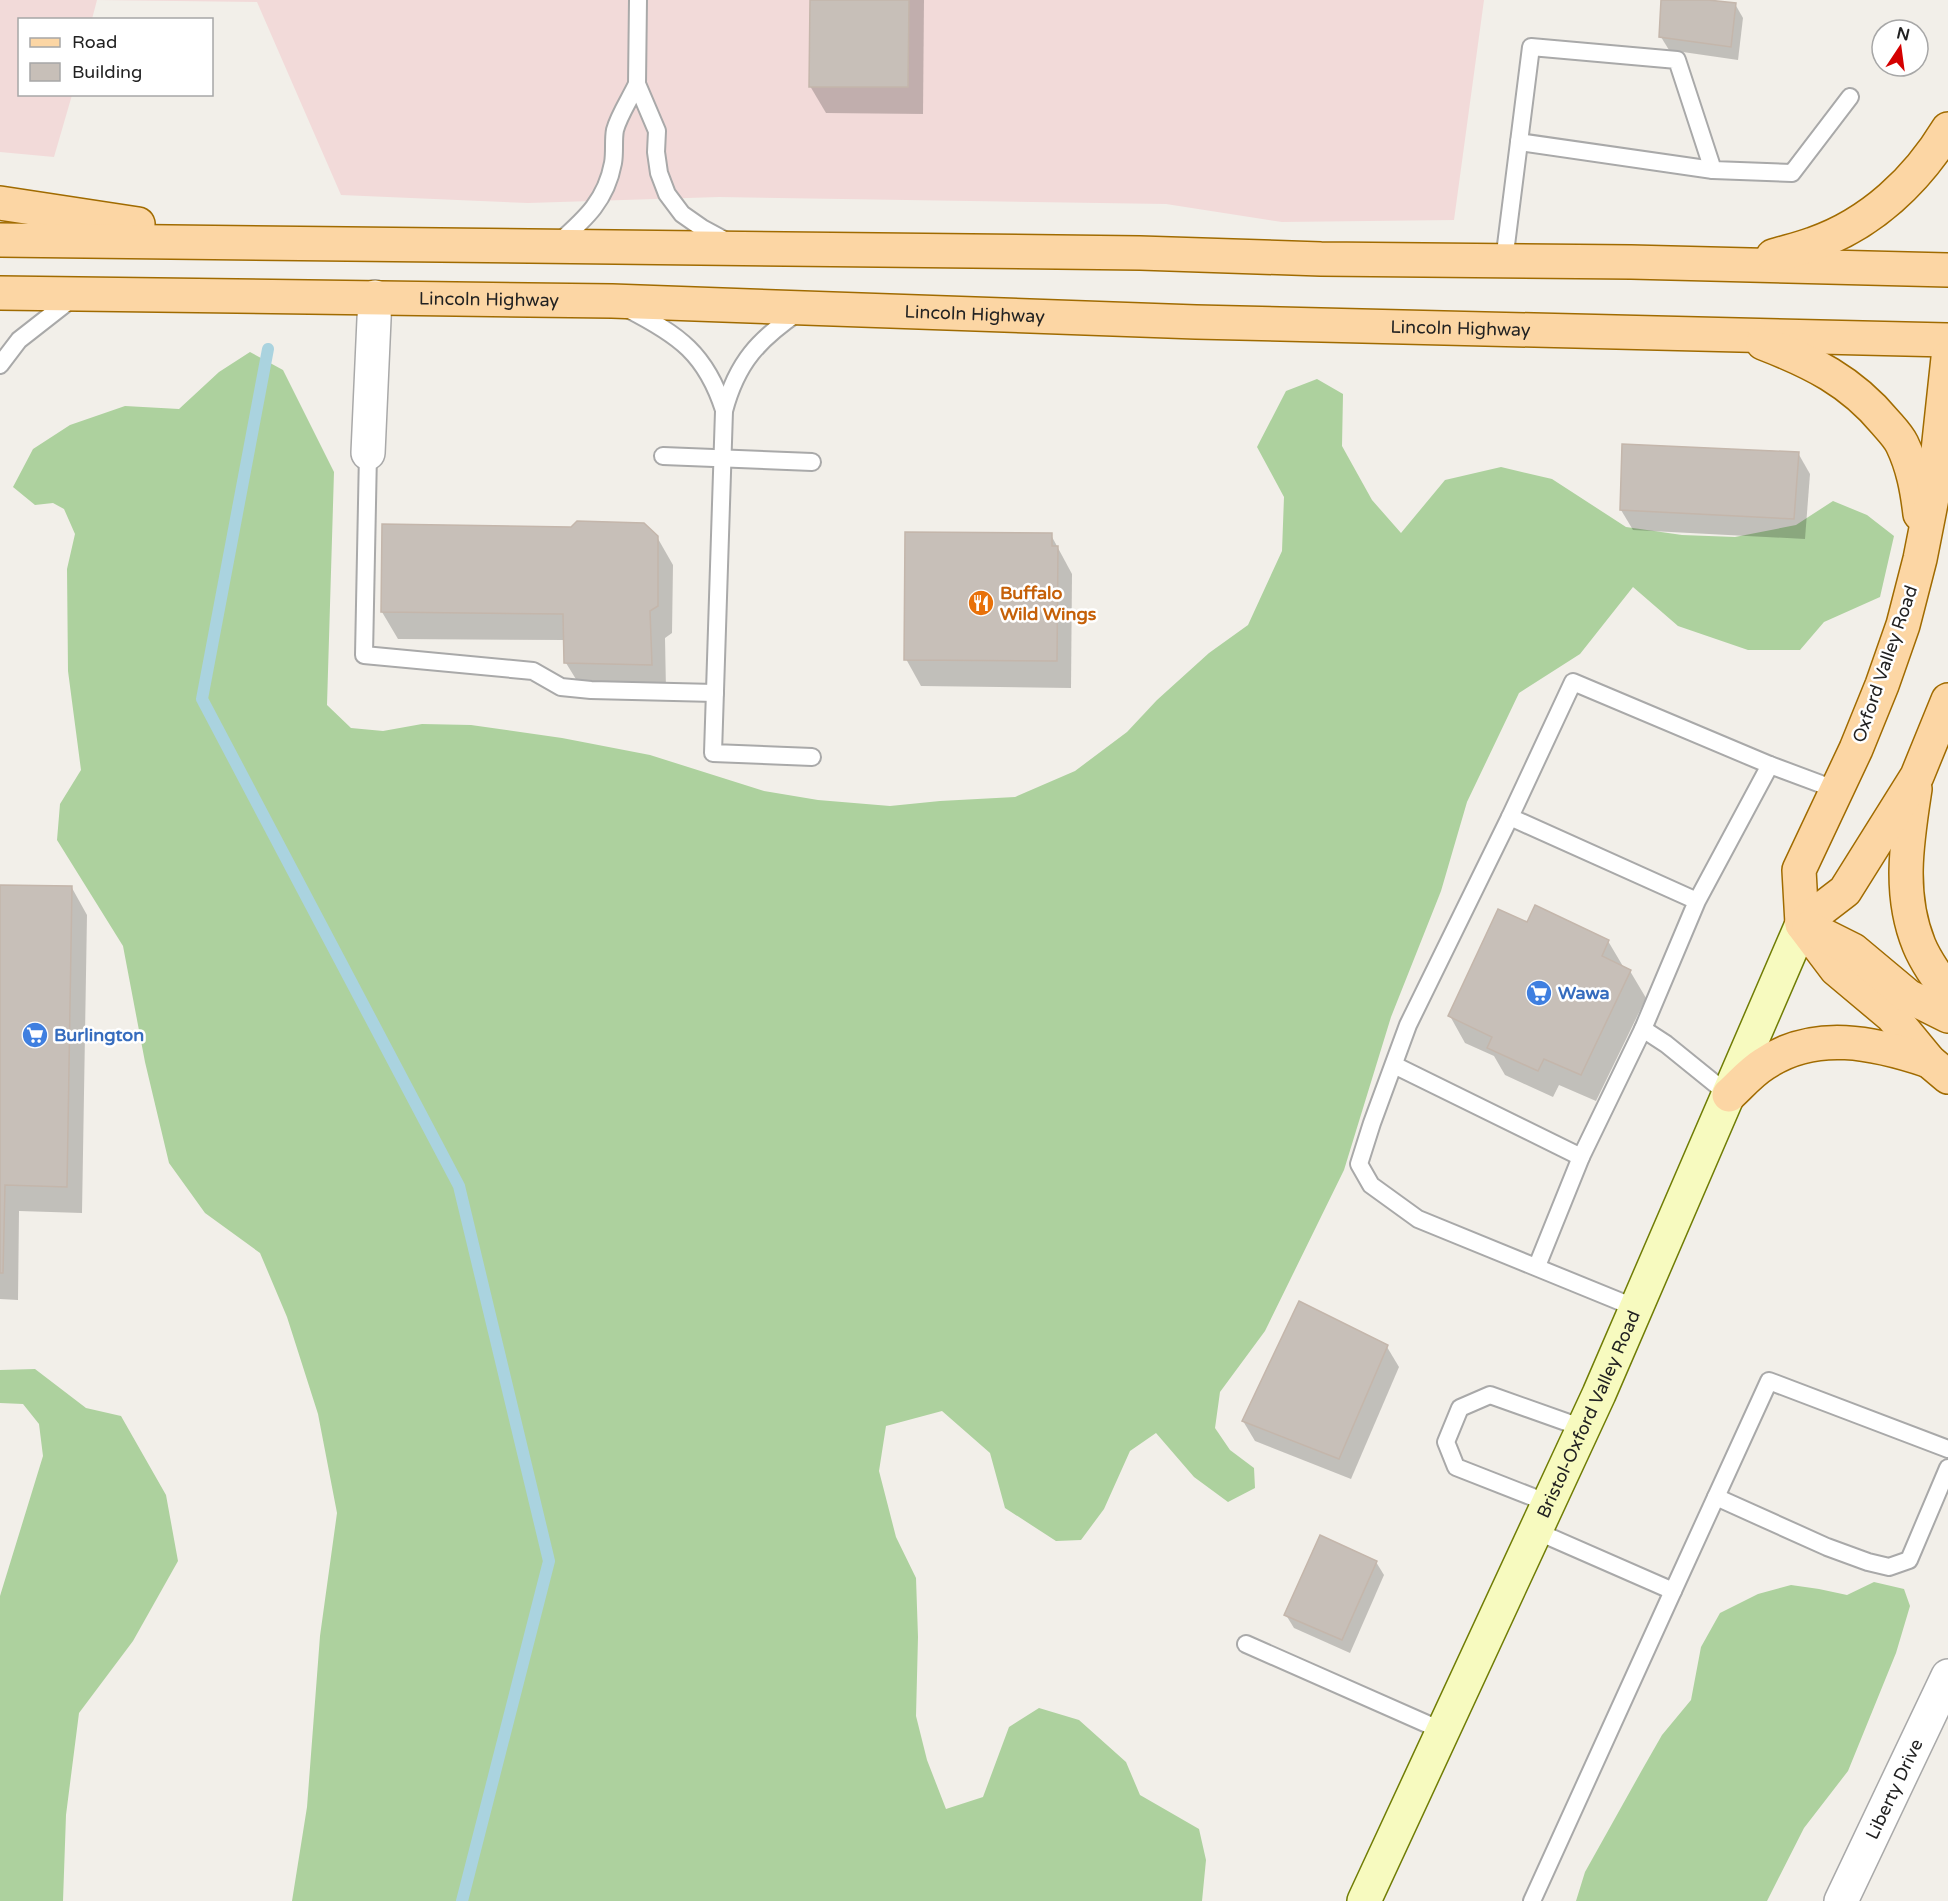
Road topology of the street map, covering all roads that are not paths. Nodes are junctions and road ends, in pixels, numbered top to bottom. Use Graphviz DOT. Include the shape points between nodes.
graph roads {
  1 [pos="638,0"];
  2 [pos="637,84"];
  3 [pos="1850,97"];
  4 [pos="1948,129"];
  5 [pos="1519,142"];
  6 [pos="1713,170"];
  7 [pos="0,203"];
  8 [pos="0,240"];
  9 [pos="270,243"];
  10 [pos="555,246"];
  11 [pos="739,248"];
  12 [pos="1504,261"];
  13 [pos="1744,265"];
  14 [pos="1948,270"];
  15 [pos="0,292"];
  16 [pos="80,293"];
  17 [pos="375,297"];
  18 [pos="612,301"];
  19 [pos="806,308"];
  20 [pos="1742,335"];
  21 [pos="1948,340"];
  22 [pos="1948,358"];
  23 [pos="0,365"];
  24 [pos="724,411"];
  25 [pos="368,453"];
  26 [pos="663,456"];
  27 [pos="724,459"];
  28 [pos="812,462"];
  29 [pos="1920,559"];
  30 [pos="715,693"];
  31 [pos="1948,700"];
  32 [pos="812,757"];
  33 [pos="1770,765"];
  34 [pos="1917,776"];
  35 [pos="1837,790"];
  36 [pos="1510,818"];
  37 [pos="1697,901"];
  38 [pos="1802,924"];
  39 [pos="1948,992"];
  40 [pos="1948,1016"];
  41 [pos="1643,1029"];
  42 [pos="1394,1065"];
  43 [pos="1939,1069"];
  44 [pos="1729,1095"];
  45 [pos="1581,1157"];
  46 [pos="1537,1266"];
  47 [pos="1636,1308"];
  48 [pos="1583,1428"];
  49 [pos="1948,1449"];
  50 [pos="1948,1468"];
  51 [pos="1716,1497"];
  52 [pos="1542,1517"];
  53 [pos="1672,1591"];
  54 [pos="1246,1644"];
  55 [pos="1948,1676"];
  56 [pos="1443,1731"];
  57 [pos="1364,1901"];
  58 [pos="1532,1901"];
  59 [pos="1841,1901"];
  1 -- 2 [label="lane"];
  2 -- 10 [label="lane" via="615,131 611,173 602,197 586,219"];
  2 -- 11 [label="lane" via="657,131 659,173 667,194 682,214"];
  3 -- 6 [label="lane" via="1792,173"];
  4 -- 13 [label="main road" via="1921,168 1889,200 1851,226 1814,244"];
  5 -- 6 [label="lane"];
  5 -- 6 [label="lane" via="1531,47 1677,60"];
  5 -- 12 [label="lane"];
  7 -- 9 [label="main road"];
  8 -- 9 [label="main road"];
  9 -- 10 [label="main road"];
  10 -- 11 [label="main road"];
  11 -- 12 [label="main road"];
  12 -- 13 [label="main road"];
  13 -- 14 [label="main road"];
  15 -- 16 [label="main road, Lincoln Highway"];
  16 -- 17 [label="main road, Lincoln Highway"];
  16 -- 23 [label="lane" via="19,340"];
  17 -- 18 [label="main road, Lincoln Highway"];
  17 -- 25 [label="street"];
  18 -- 19 [label="main road, Lincoln Highway"];
  18 -- 24 [label="lane" via="684,343 704,365"];
  19 -- 20 [label="main road, Lincoln Highway"];
  19 -- 24 [label="lane" via="780,325 744,363 730,388"];
  20 -- 21 [label="main road, Lincoln Highway"];
  20 -- 29 [label="main road" via="1804,359 1841,380 1873,407 1901,441 1916,480"];
  22 -- 29 [label="main road, Oxford Valley Road" via="1934,488"];
  24 -- 27 [label="lane"];
  25 -- 30 [label="lane" via="364,655 533,670 561,687"];
  26 -- 27 [label="lane"];
  27 -- 28 [label="lane"];
  27 -- 30 [label="lane"];
  29 -- 35 [label="main road, Oxford Valley Road" via="1882,685"];
  30 -- 32 [label="lane" via="713,753"];
  31 -- 34 [label="main road"];
  33 -- 35 [label="lane"];
  33 -- 36 [label="lane" via="1574,682"];
  33 -- 37 [label="lane"];
  34 -- 38 [label="main road" via="1845,891"];
  34 -- 39 [label="main road" via="1905,879 1910,914 1919,945"];
  35 -- 38 [label="main road, Oxford Valley Road" via="1799,870"];
  36 -- 37 [label="lane"];
  36 -- 42 [label="lane" via="1408,1024"];
  37 -- 41 [label="lane"];
  38 -- 40 [label="main road" via="1853,950 1908,996"];
  38 -- 43 [label="main road" via="1836,969 1892,1016"];
  38 -- 44 [label="main road, Bristol-Oxford Valley Road"];
  41 -- 44 [label="lane"];
  41 -- 45 [label="lane"];
  42 -- 45 [label="lane"];
  42 -- 46 [label="lane" via="1359,1164 1371,1185 1418,1219"];
  43 -- 44 [label="main road" via="1893,1049 1857,1042 1823,1042 1790,1050 1764,1064"];
  44 -- 47 [label="main road, Bristol-Oxford Valley Road"];
  45 -- 46 [label="lane"];
  46 -- 47 [label="lane"];
  47 -- 48 [label="main road, Bristol-Oxford Valley Road"];
  48 -- 52 [label="main road, Bristol-Oxford Valley Road"];
  48 -- 52 [label="lane" via="1490,1395 1460,1408 1446,1442 1456,1467"];
  49 -- 51 [label="lane" via="1769,1381"];
  50 -- 51 [label="lane" via="1909,1560 1889,1567 1827,1546"];
  51 -- 53 [label="lane"];
  52 -- 53 [label="lane"];
  52 -- 56 [label="main road, Bristol-Oxford Valley Road"];
  53 -- 58 [label="lane"];
  54 -- 56 [label="lane"];
  55 -- 59 [label="street, Liberty Drive"];
  56 -- 57 [label="main road, Bristol-Oxford Valley Road"];
}
